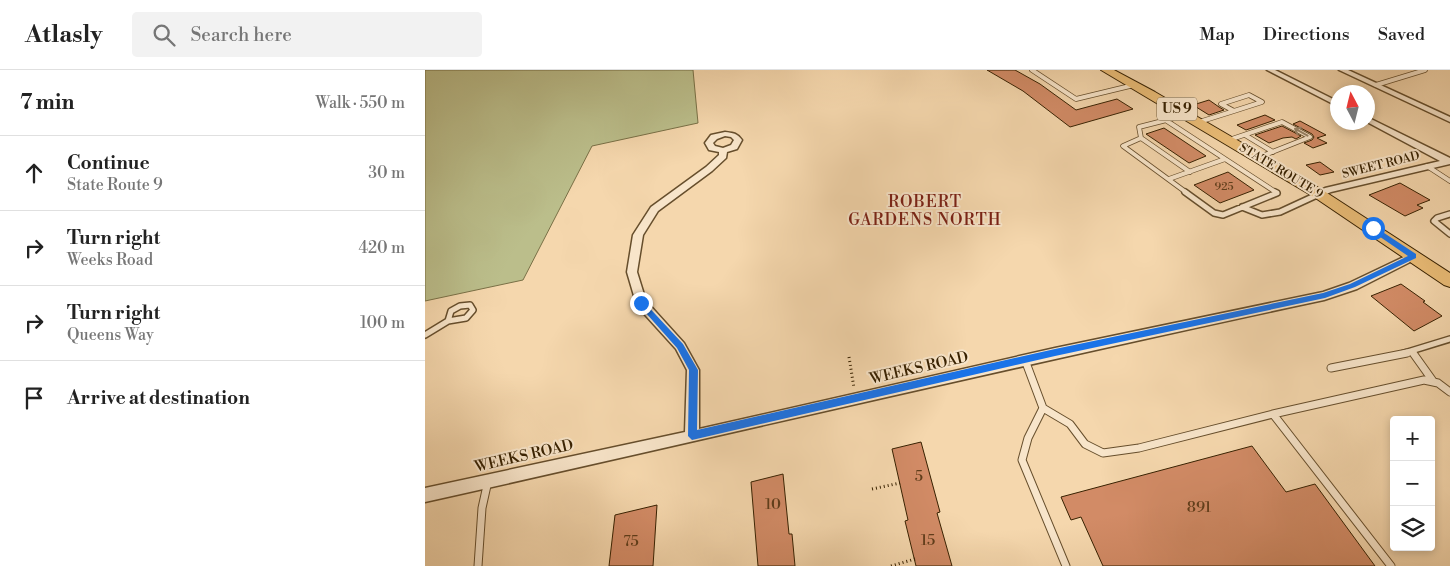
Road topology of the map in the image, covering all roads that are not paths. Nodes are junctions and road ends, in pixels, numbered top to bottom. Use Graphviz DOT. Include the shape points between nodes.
graph roads {
  1 [pos="1032,70"];
  2 [pos="1106,70"];
  3 [pos="1269,70"];
  4 [pos="1342,70"];
  5 [pos="1425,70"];
  6 [pos="1134,85"];
  7 [pos="1376,85"];
  8 [pos="1330,100"];
  9 [pos="1234,111"];
  10 [pos="1187,115"];
  11 [pos="1450,120"];
  12 [pos="1167,121"];
  13 [pos="1199,122"];
  14 [pos="1375,123"];
  15 [pos="1245,135"];
  16 [pos="1141,138"];
  17 [pos="1229,140"];
  18 [pos="723,151"];
  19 [pos="1273,152"];
  20 [pos="1257,158"];
  21 [pos="1225,159"];
  22 [pos="1449,161"];
  23 [pos="1427,166"];
  24 [pos="1190,172"];
  25 [pos="1169,179"];
  26 [pos="1450,181"];
  27 [pos="1319,194"];
  28 [pos="1242,207"];
  29 [pos="1450,214"];
  30 [pos="1450,234"];
  31 [pos="1414,256"];
  32 [pos="1450,281"];
  33 [pos="448,321"];
  34 [pos="425,336"];
  35 [pos="1450,339"];
  36 [pos="1412,352"];
  37 [pos="1025,360"];
  38 [pos="1331,368"];
  39 [pos="1433,380"];
  40 [pos="1450,392"];
  41 [pos="1043,408"];
  42 [pos="1273,414"];
  43 [pos="692,436"];
  44 [pos="488,481"];
  45 [pos="425,495"];
  46 [pos="478,566"];
  47 [pos="1066,566"];
  48 [pos="1391,566"];
  1 -- 6 [label="lane" via="1076,99"];
  2 -- 6 [label="main road, STATE ROUTE 9 / US 9"];
  3 -- 8 [label="street"];
  4 -- 7 [label="street"];
  5 -- 7 [label="lane"];
  6 -- 10 [label="main road, STATE ROUTE 9 / US 9"];
  7 -- 11 [label="street"];
  9 -- 9 [label="lane" via="1243,108 1262,102 1249,95 1221,104"];
  9 -- 13 [label="lane"];
  10 -- 12 [label="lane"];
  10 -- 13 [label="main road, STATE ROUTE 9 / US 9"];
  12 -- 16 [label="lane" via="1139,127"];
  12 -- 21 [label="lane"];
  13 -- 17 [label="main road, STATE ROUTE 9 / US 9"];
  14 -- 22 [label="street"];
  15 -- 17 [label="lane"];
  15 -- 19 [label="lane"];
  19 -- 15 [label="lane, one-way" via="1310,137 1282,122"];
  16 -- 24 [label="lane"];
  16 -- 25 [label="lane" via="1123,146"];
  17 -- 20 [label="main road, STATE ROUTE 9 / US 9"];
  18 -- 43 [label="street" via="723,156 709,170 654,209 638,235 632,272 641,303 680,346 693,370"];
  19 -- 20 [label="lane"];
  20 -- 27 [label="main road, STATE ROUTE 9 / US 9"];
  21 -- 24 [label="lane"];
  21 -- 28 [label="lane" via="1277,193"];
  22 -- 23 [label="street, SWEET ROAD"];
  23 -- 26 [label="lane"];
  23 -- 27 [label="street, SWEET ROAD"];
  24 -- 25 [label="lane"];
  25 -- 28 [label="lane" via="1214,213 1223,215"];
  27 -- 28 [label="lane" via="1280,212 1261,215"];
  27 -- 31 [label="main road, STATE ROUTE 9 / US 9"];
  29 -- 30 [label="lane" via="1434,221"];
  31 -- 32 [label="main road, STATE ROUTE 9 / US 9"];
  31 -- 37 [label="street, WEEKS ROAD" via="1325,296"];
  33 -- 34 [label="lane"];
  35 -- 36 [label="lane"];
  36 -- 38 [label="lane"];
  36 -- 39 [label="lane"];
  37 -- 41 [label="lane"];
  37 -- 43 [label="street, WEEKS ROAD"];
  39 -- 40 [label="lane"];
  39 -- 42 [label="lane"];
  41 -- 42 [label="lane" via="1070,424 1085,444 1103,453 1139,448"];
  41 -- 47 [label="lane" via="1028,438 1022,460"];
  42 -- 48 [label="lane"];
  43 -- 44 [label="street, WEEKS ROAD"];
  44 -- 45 [label="street, WEEKS ROAD"];
  44 -- 46 [label="lane" via="482,508"];
}
